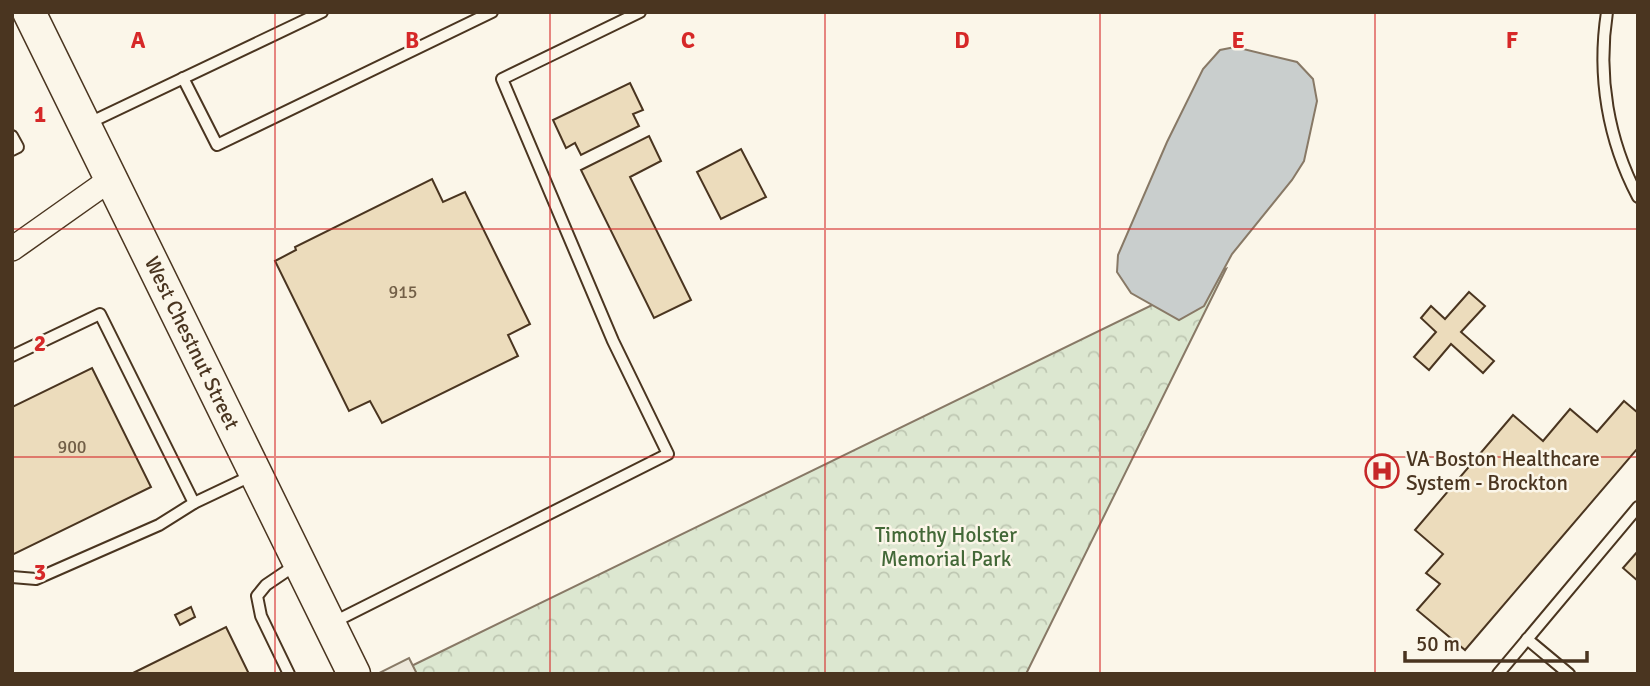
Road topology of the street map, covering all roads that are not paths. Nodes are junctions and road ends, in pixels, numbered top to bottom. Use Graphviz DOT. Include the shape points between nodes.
graph roads {
  1 [pos="29,12"];
  2 [pos="322,12"];
  3 [pos="492,12"];
  4 [pos="640,12"];
  5 [pos="1607,12"];
  6 [pos="183,78"];
  7 [pos="85,125"];
  8 [pos="12,136"];
  9 [pos="12,150"];
  10 [pos="111,179"];
  11 [pos="1638,197"];
  12 [pos="12,249"];
  13 [pos="12,356"];
  14 [pos="256,473"];
  15 [pos="194,503"];
  16 [pos="1638,507"];
  17 [pos="300,562"];
  18 [pos="12,577"];
  19 [pos="330,624"];
  20 [pos="1527,639"];
  21 [pos="289,674"];
  22 [pos="354,674"];
  23 [pos="1497,674"];
  24 [pos="1569,674"];
  1 -- 7 [label="main road, West Chestnut Street"];
  2 -- 6 [label="lane"];
  3 -- 6 [label="lane" via="217,145"];
  4 -- 19 [label="lane" via="502,79 613,341 668,454"];
  5 -- 11 [label="lane" via="1602,51 1607,110"];
  6 -- 7 [label="lane"];
  7 -- 10 [label="main road, West Chestnut Street"];
  8 -- 9 [label="lane" via="18,147"];
  10 -- 12 [label="street"];
  10 -- 14 [label="main road, West Chestnut Street"];
  13 -- 15 [label="lane" via="100,314"];
  14 -- 15 [label="lane"];
  14 -- 17 [label="main road, West Chestnut Street"];
  15 -- 18 [label="lane" via="159,525 36,579"];
  16 -- 20 [label="lane"];
  17 -- 19 [label="main road, West Chestnut Street"];
  17 -- 21 [label="lane" via="257,596 261,616"];
  19 -- 22 [label="main road, West Chestnut Street"];
  20 -- 23 [label="lane"];
  20 -- 24 [label="lane"];
}
